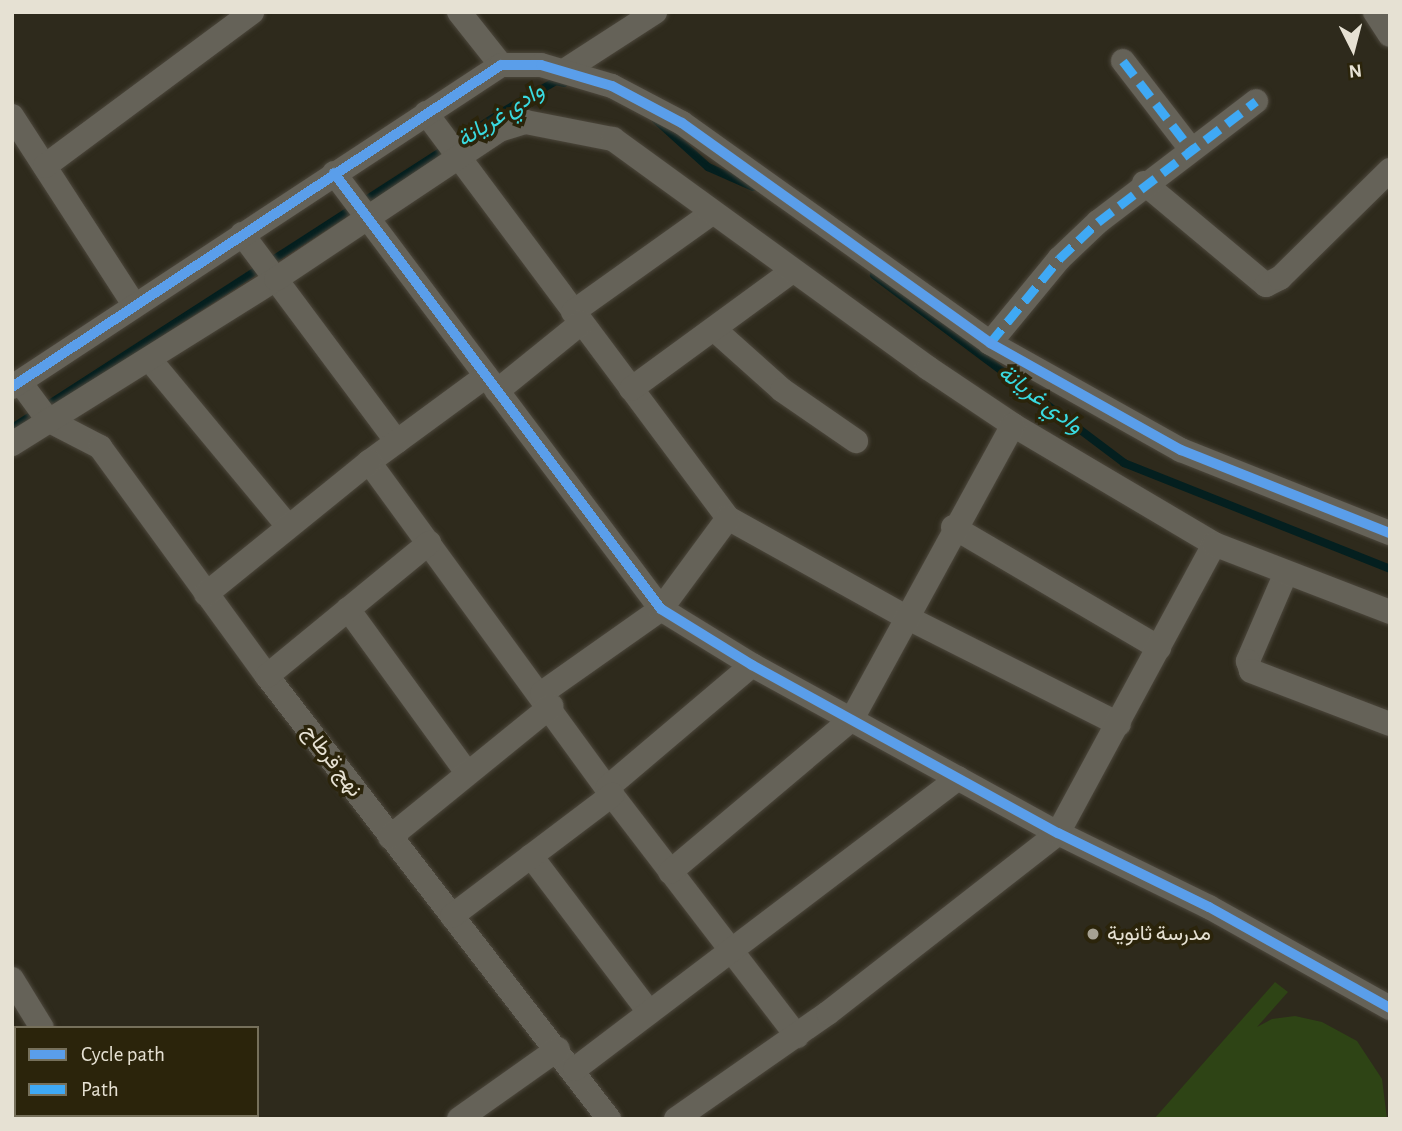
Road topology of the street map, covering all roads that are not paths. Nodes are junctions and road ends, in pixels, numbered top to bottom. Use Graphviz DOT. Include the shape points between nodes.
graph roads {
  1 [pos="252,12"];
  2 [pos="459,12"];
  3 [pos="655,12"];
  4 [pos="1375,12"];
  5 [pos="1390,35"];
  6 [pos="1123,61"];
  7 [pos="501,65"];
  8 [pos="567,69"];
  9 [pos="1256,101"];
  10 [pos="426,113"];
  11 [pos="12,116"];
  12 [pos="1190,148"];
  13 [pos="457,158"];
  14 [pos="45,166"];
  15 [pos="1390,170"];
  16 [pos="334,173"];
  17 [pos="1144,183"];
  18 [pos="712,213"];
  19 [pos="367,218"];
  20 [pos="242,234"];
  21 [pos="792,271"];
  22 [pos="276,279"];
  23 [pos="135,306"];
  24 [pos="577,317"];
  25 [pos="715,330"];
  26 [pos="990,343"];
  27 [pos="150,360"];
  28 [pos="491,383"];
  29 [pos="20,387"];
  30 [pos="631,389"];
  31 [pos="47,419"];
  32 [pos="1013,425"];
  33 [pos="856,441"];
  34 [pos="397,442"];
  35 [pos="12,444"];
  36 [pos="369,462"];
  37 [pos="728,518"];
  38 [pos="288,526"];
  39 [pos="953,527"];
  40 [pos="1390,533"];
  41 [pos="429,543"];
  42 [pos="1214,544"];
  43 [pos="1285,575"];
  44 [pos="206,594"];
  45 [pos="348,609"];
  46 [pos="661,609"];
  47 [pos="1390,612"];
  48 [pos="908,618"];
  49 [pos="1159,648"];
  50 [pos="752,665"];
  51 [pos="267,676"];
  52 [pos="547,700"];
  53 [pos="852,719"];
  54 [pos="1119,724"];
  55 [pos="1390,724"];
  56 [pos="467,773"];
  57 [pos="958,778"];
  58 [pos="609,791"];
  59 [pos="1058,834"];
  60 [pos="390,836"];
  61 [pos="531,856"];
  62 [pos="670,872"];
  63 [pos="452,916"];
  64 [pos="728,950"];
  65 [pos="12,979"];
  66 [pos="1389,1010"];
  67 [pos="649,1012"];
  68 [pos="41,1026"];
  69 [pos="797,1036"];
  70 [pos="558,1049"];
  71 [pos="575,1069"];
  72 [pos="459,1119"];
  73 [pos="609,1119"];
  74 [pos="676,1119"];
  1 -- 14 [label="street"];
  2 -- 7 [label="street"];
  3 -- 8 [label="street"];
  4 -- 5 [label="street"];
  6 -- 12 [label="street"];
  7 -- 8 [label="street"];
  7 -- 10 [label="street"];
  8 -- 26 [label="street" via="612,86 682,123"];
  9 -- 12 [label="street"];
  10 -- 13 [label="street"];
  10 -- 16 [label="street"];
  11 -- 14 [label="street"];
  12 -- 17 [label="street"];
  13 -- 18 [label="street" via="499,130 519,123 607,135"];
  13 -- 19 [label="street"];
  13 -- 24 [label="street"];
  14 -- 23 [label="street"];
  15 -- 17 [label="street" via="1280,278 1266,285"];
  16 -- 19 [label="street"];
  16 -- 20 [label="street"];
  17 -- 26 [label="street" via="1059,259"];
  18 -- 21 [label="street"];
  18 -- 24 [label="street"];
  19 -- 22 [label="street"];
  19 -- 28 [label="street"];
  20 -- 22 [label="street"];
  20 -- 23 [label="street"];
  21 -- 25 [label="street"];
  21 -- 32 [label="street"];
  22 -- 27 [label="street"];
  22 -- 34 [label="street"];
  23 -- 29 [label="street"];
  24 -- 28 [label="street"];
  24 -- 30 [label="street"];
  25 -- 30 [label="street"];
  25 -- 33 [label="street" via="782,390"];
  26 -- 40 [label="street" via="1181,450"];
  27 -- 31 [label="street"];
  27 -- 38 [label="street"];
  28 -- 34 [label="street"];
  28 -- 46 [label="street"];
  29 -- 31 [label="street"];
  30 -- 37 [label="street"];
  31 -- 35 [label="street"];
  31 -- 44 [label="street, نهج قرطاج" via="100,447"];
  32 -- 39 [label="street"];
  32 -- 42 [label="street"];
  34 -- 36 [label="street"];
  36 -- 38 [label="street"];
  36 -- 41 [label="street"];
  37 -- 46 [label="street"];
  37 -- 48 [label="street"];
  38 -- 44 [label="street"];
  39 -- 48 [label="street"];
  39 -- 49 [label="street"];
  41 -- 45 [label="street"];
  41 -- 52 [label="street"];
  42 -- 43 [label="street"];
  42 -- 49 [label="street"];
  43 -- 47 [label="street"];
  43 -- 55 [label="street" via="1248,661 1251,671"];
  44 -- 51 [label="street, نهج قرطاج"];
  45 -- 51 [label="street"];
  45 -- 56 [label="street"];
  46 -- 50 [label="street"];
  46 -- 52 [label="street"];
  48 -- 53 [label="street"];
  48 -- 54 [label="street"];
  49 -- 54 [label="street"];
  50 -- 53 [label="street"];
  50 -- 58 [label="street"];
  51 -- 60 [label="street, نهج قرطاج"];
  52 -- 56 [label="street"];
  52 -- 58 [label="street"];
  53 -- 57 [label="street"];
  53 -- 62 [label="street"];
  54 -- 59 [label="street"];
  56 -- 60 [label="street"];
  57 -- 59 [label="street"];
  57 -- 64 [label="street"];
  58 -- 61 [label="street"];
  58 -- 62 [label="street"];
  59 -- 66 [label="street" via="1209,907"];
  59 -- 69 [label="street"];
  60 -- 63 [label="street, نهج قرطاج"];
  61 -- 63 [label="street"];
  61 -- 67 [label="street"];
  62 -- 64 [label="street"];
  63 -- 70 [label="street, نهج قرطاج"];
  64 -- 67 [label="street"];
  64 -- 69 [label="street"];
  65 -- 68 [label="street"];
  67 -- 71 [label="street"];
  69 -- 74 [label="street"];
  70 -- 71 [label="street, نهج قرطاج"];
  70 -- 72 [label="street"];
  71 -- 73 [label="street, نهج قرطاج"];
}
